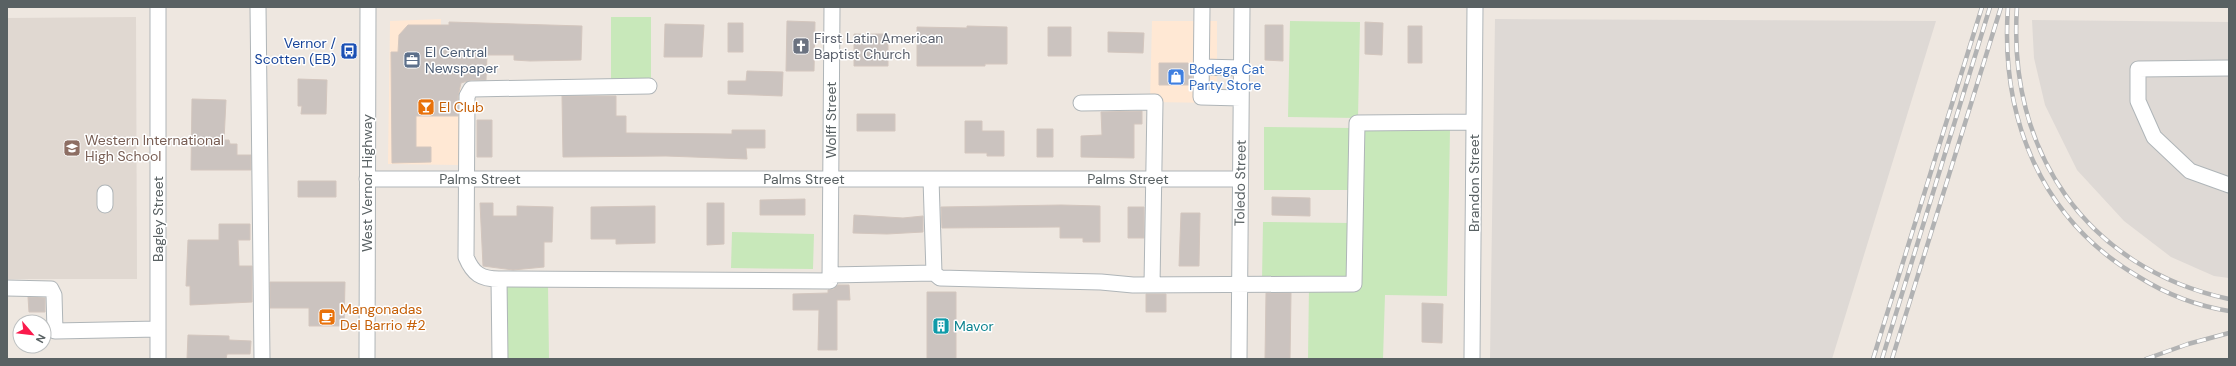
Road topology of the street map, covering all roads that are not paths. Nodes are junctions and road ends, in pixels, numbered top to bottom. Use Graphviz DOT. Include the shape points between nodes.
graph roads {
  1 [pos="158,7"];
  2 [pos="258,7"];
  3 [pos="368,7"];
  4 [pos="832,7"];
  5 [pos="1202,7"];
  6 [pos="1242,7"];
  7 [pos="1475,7"];
  8 [pos="1201,67"];
  9 [pos="1242,68"];
  10 [pos="2229,68"];
  11 [pos="649,86"];
  12 [pos="1241,98"];
  13 [pos="1081,103"];
  14 [pos="1474,122"];
  15 [pos="367,179"];
  16 [pos="468,179"];
  17 [pos="831,179"];
  18 [pos="931,179"];
  19 [pos="1240,179"];
  20 [pos="1154,180"];
  21 [pos="2229,186"];
  22 [pos="934,273"];
  23 [pos="830,278"];
  24 [pos="499,279"];
  25 [pos="1152,285"];
  26 [pos="1239,285"];
  27 [pos="7,288"];
  28 [pos="158,329"];
  29 [pos="158,359"];
  30 [pos="262,359"];
  31 [pos="367,359"];
  32 [pos="500,359"];
  33 [pos="1239,359"];
  34 [pos="1472,359"];
  1 -- 28 [label="street, Bagley Street"];
  2 -- 30 [label="street"];
  3 -- 15 [label="street, West Vernor Highway"];
  4 -- 17 [label="street, Wolff Street"];
  5 -- 8 [label="street"];
  6 -- 9 [label="street, Toledo Street"];
  7 -- 14 [label="street, Brandon Street"];
  8 -- 9 [label="street"];
  8 -- 12 [label="street" via="1201,97"];
  9 -- 12 [label="street, Toledo Street"];
  10 -- 21 [label="street" via="2138,69 2138,101 2154,137 2190,171"];
  11 -- 16 [label="street" via="471,89 467,96"];
  12 -- 19 [label="street, Toledo Street"];
  13 -- 20 [label="street" via="1155,102"];
  14 -- 26 [label="street" via="1357,123 1354,284"];
  14 -- 34 [label="street, Brandon Street"];
  15 -- 16 [label="street, Palms Street"];
  15 -- 31 [label="street, West Vernor Highway"];
  16 -- 17 [label="street, Palms Street"];
  16 -- 24 [label="street" via="466,257 471,269 482,276"];
  17 -- 18 [label="street, Palms Street"];
  17 -- 23 [label="street, Wolff Street"];
  18 -- 20 [label="street, Palms Street"];
  18 -- 22 [label="street"];
  19 -- 20 [label="street, Palms Street"];
  19 -- 26 [label="street, Toledo Street"];
  20 -- 25 [label="street"];
  22 -- 23 [label="street"];
  22 -- 25 [label="street" via="940,278"];
  23 -- 24 [label="street"];
  24 -- 32 [label="street"];
  25 -- 26 [label="street"];
  26 -- 33 [label="street, Toledo Street"];
  27 -- 28 [label="street" via="51,289 54,295 55,331"];
  28 -- 29 [label="street, Bagley Street"];
}
